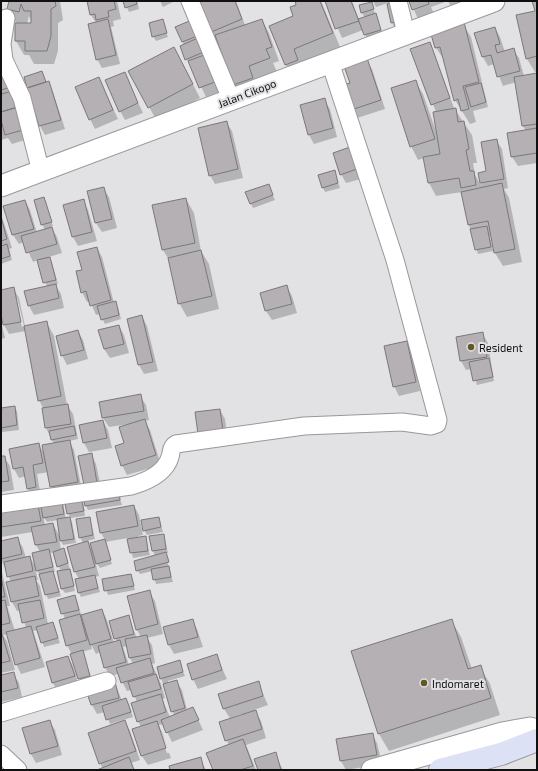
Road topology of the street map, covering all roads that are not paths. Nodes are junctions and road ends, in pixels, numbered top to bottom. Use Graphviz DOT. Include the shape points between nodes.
graph roads {
  1 [pos="190,1"];
  2 [pos="398,1"];
  3 [pos="494,1"];
  4 [pos="6,18"];
  5 [pos="406,33"];
  6 [pos="330,62"];
  7 [pos="231,100"];
  8 [pos="41,172"];
  9 [pos="1,186"];
  10 [pos="1,504"];
  11 [pos="107,681"];
  12 [pos="1,713"];
  13 [pos="537,730"];
  14 [pos="537,740"];
  15 [pos="1,754"];
  16 [pos="18,770"];
  17 [pos="372,770"];
  18 [pos="440,770"];
  1 -- 7 [label="street"];
  2 -- 5 [label="street"];
  3 -- 5 [label="street, Jalan Cikopo"];
  4 -- 8 [label="street" via="2,44 4,60 22,98"];
  5 -- 6 [label="street, Jalan Cikopo"];
  6 -- 7 [label="street, Jalan Cikopo"];
  6 -- 10 [label="street" via="395,260 437,424 431,426 402,422 304,426 176,444 172,446 167,464 143,482 131,486"];
  7 -- 8 [label="street, Jalan Cikopo"];
  8 -- 9 [label="street, Jalan Cikopo"];
  11 -- 12 [label="street"];
  13 -- 17 [label="street" via="530,728 502,733"];
  14 -- 18 [label="main road" via="501,754"];
  15 -- 16 [label="street"];
}
